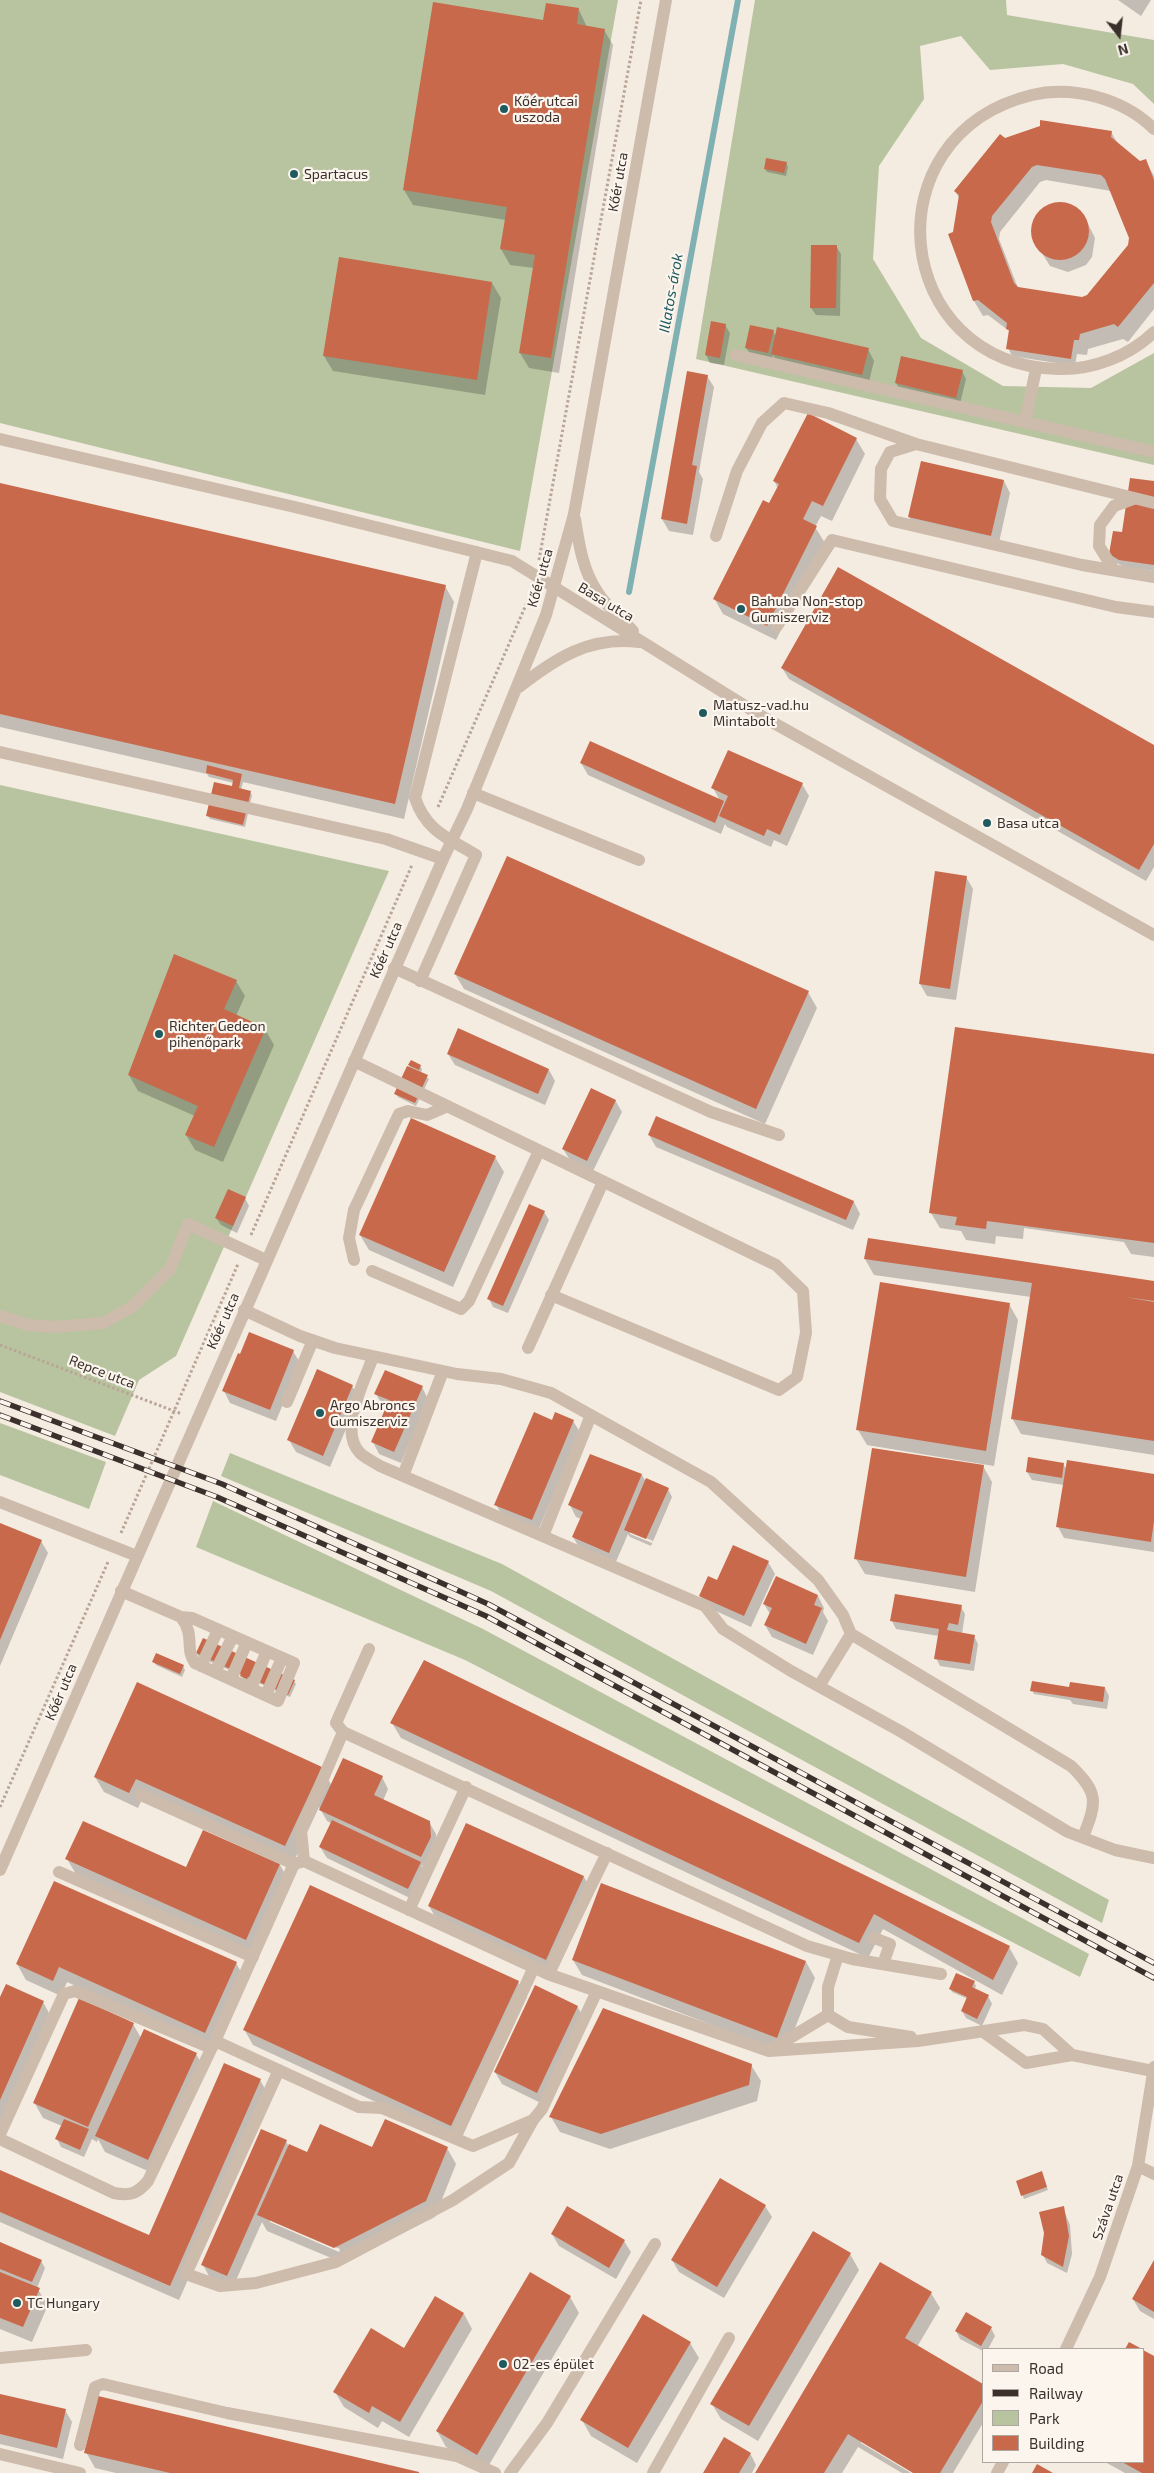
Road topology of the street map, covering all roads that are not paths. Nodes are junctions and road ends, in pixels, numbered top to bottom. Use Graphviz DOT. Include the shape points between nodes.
graph roads {
  1 [pos="666,0"];
  2 [pos="1154,130"];
  3 [pos="1154,332"];
  4 [pos="736,355"];
  5 [pos="1036,369"];
  6 [pos="1025,422"];
  7 [pos="0,439"];
  8 [pos="916,444"];
  9 [pos="1154,452"];
  10 [pos="1133,499"];
  11 [pos="1154,503"];
  12 [pos="574,514"];
  13 [pos="716,536"];
  14 [pos="477,552"];
  15 [pos="1114,570"];
  16 [pos="1154,577"];
  17 [pos="554,587"];
  18 [pos="1154,612"];
  19 [pos="777,626"];
  20 [pos="644,642"];
  21 [pos="518,688"];
  22 [pos="0,752"];
  23 [pos="473,793"];
  24 [pos="452,840"];
  25 [pos="443,859"];
  26 [pos="639,860"];
  27 [pos="1154,935"];
  28 [pos="394,968"];
  29 [pos="420,981"];
  30 [pos="354,1061"];
  31 [pos="448,1106"];
  32 [pos="779,1136"];
  33 [pos="539,1151"];
  34 [pos="603,1182"];
  35 [pos="266,1260"];
  36 [pos="354,1260"];
  37 [pos="372,1271"];
  38 [pos="551,1295"];
  39 [pos="244,1310"];
  40 [pos="0,1316"];
  41 [pos="312,1340"];
  42 [pos="528,1348"];
  43 [pos="373,1357"];
  44 [pos="443,1371"];
  45 [pos="287,1402"];
  46 [pos="590,1415"];
  47 [pos="403,1476"];
  48 [pos="0,1502"];
  49 [pos="543,1536"];
  50 [pos="137,1556"];
  51 [pos="121,1591"];
  52 [pos="181,1617"];
  53 [pos="218,1630"];
  54 [pos="851,1634"];
  55 [pos="233,1636"];
  56 [pos="247,1642"];
  57 [pos="369,1649"];
  58 [pos="267,1651"];
  59 [pos="202,1666"];
  60 [pos="216,1672"];
  61 [pos="231,1679"];
  62 [pos="819,1686"];
  63 [pos="251,1688"];
  64 [pos="343,1732"];
  65 [pos="466,1787"];
  66 [pos="141,1795"];
  67 [pos="1083,1837"];
  68 [pos="607,1853"];
  69 [pos="1154,1858"];
  70 [pos="299,1863"];
  71 [pos="0,1870"];
  72 [pos="59,1872"];
  73 [pos="409,1910"];
  74 [pos="874,1938"];
  75 [pos="838,1955"];
  76 [pos="252,1957"];
  77 [pos="883,1964"];
  78 [pos="534,1967"];
  79 [pos="548,1974"];
  80 [pos="941,1974"];
  81 [pos="596,1991"];
  82 [pos="828,2015"];
  83 [pos="982,2031"];
  84 [pos="928,2039"];
  85 [pos="213,2044"];
  86 [pos="769,2051"];
  87 [pos="1072,2055"];
  88 [pos="1154,2067"];
  89 [pos="279,2070"];
  90 [pos="1153,2071"];
  91 [pos="533,2120"];
  92 [pos="0,2134"];
  93 [pos="455,2138"];
  94 [pos="0,2139"];
  95 [pos="1138,2166"];
  96 [pos="1154,2174"];
  97 [pos="656,2244"];
  98 [pos="729,2338"];
  99 [pos="1066,2348"];
  100 [pos="86,2350"];
  101 [pos="0,2358"];
  102 [pos="80,2445"];
  103 [pos="0,2454"];
  104 [pos="80,2473"];
  105 [pos="495,2473"];
  106 [pos="510,2473"];
  107 [pos="653,2473"];
  1 -- 12 [label="street, Kőér utca"];
  2 -- 5 [label="street" via="1146,121 1114,102 1080,92 1043,92 1008,101 976,118 950,144 931,174 920,209 920,246 928,281 946,313 970,339 1001,358"];
  3 -- 5 [label="street" via="1142,343 1110,361 1073,370"];
  4 -- 6 [label="street"];
  5 -- 6 [label="street"];
  6 -- 9 [label="street"];
  7 -- 14 [label="street, Basa utca"];
  8 -- 10 [label="street"];
  8 -- 13 [label="street" via="828,413 784,404 762,423 737,471"];
  8 -- 15 [label="street" via="890,452 880,469 880,499 893,521"];
  10 -- 11 [label="street"];
  10 -- 15 [label="street" via="1114,506 1100,525 1099,546"];
  12 -- 17 [label="street, Kőér utca"];
  12 -- 20 [label="street, Basa utca" via="587,573 598,595"];
  14 -- 17 [label="street, Basa utca" via="512,561"];
  14 -- 24 [label="street" via="416,798 420,813 430,826"];
  15 -- 16 [label="street"];
  17 -- 20 [label="street, Basa utca"];
  17 -- 21 [label="street, Kőér utca"];
  18 -- 19 [label="street" via="1116,607 832,540"];
  20 -- 21 [label="street" via="619,639 596,643 547,665"];
  20 -- 27 [label="street, Basa utca" via="763,717"];
  21 -- 23 [label="street, Kőér utca"];
  22 -- 25 [label="street" via="386,839"];
  23 -- 24 [label="street, Kőér utca"];
  23 -- 26 [label="street"];
  24 -- 25 [label="street, Kőér utca"];
  24 -- 29 [label="street" via="476,855"];
  25 -- 28 [label="street, Kőér utca"];
  28 -- 29 [label="street"];
  28 -- 30 [label="street, Kőér utca"];
  29 -- 32 [label="street" via="711,1112"];
  30 -- 31 [label="street"];
  30 -- 35 [label="street, Kőér utca"];
  31 -- 33 [label="street"];
  31 -- 36 [label="street" via="427,1115 408,1110 399,1114 354,1210 349,1238"];
  33 -- 34 [label="street"];
  33 -- 37 [label="street" via="469,1301 461,1309"];
  34 -- 38 [label="street"];
  34 -- 38 [label="street" via="776,1265 803,1291 806,1333 797,1377 779,1390"];
  35 -- 39 [label="street, Kőér utca"];
  35 -- 40 [label="street" via="188,1224 170,1269 132,1307 103,1323 28,1325"];
  38 -- 42 [label="street"];
  39 -- 41 [label="street"];
  39 -- 50 [label="street, Kőér utca"];
  41 -- 43 [label="street"];
  41 -- 45 [label="street"];
  43 -- 44 [label="street"];
  43 -- 47 [label="street" via="351,1420 350,1438 360,1453"];
  44 -- 46 [label="street" via="501,1379 551,1393"];
  44 -- 47 [label="street"];
  46 -- 49 [label="street"];
  46 -- 54 [label="street" via="711,1482 818,1580 843,1615"];
  47 -- 49 [label="street"];
  48 -- 50 [label="street"];
  49 -- 62 [label="street" via="704,1606 724,1629"];
  50 -- 51 [label="street, Kőér utca"];
  51 -- 52 [label="street"];
  51 -- 71 [label="street, Kőér utca"];
  52 -- 53 [label="street" via="192,1618"];
  52 -- 59 [label="street" via="191,1634 190,1655 195,1663"];
  53 -- 55 [label="street"];
  53 -- 59 [label="street"];
  54 -- 62 [label="street"];
  54 -- 67 [label="street" via="1071,1766 1087,1781 1093,1795 1094,1809"];
  55 -- 56 [label="street"];
  55 -- 60 [label="street"];
  56 -- 58 [label="street"];
  56 -- 61 [label="street"];
  57 -- 64 [label="street" via="336,1723"];
  58 -- 63 [label="street"];
  58 -- 63 [label="street" via="294,1663 278,1700"];
  59 -- 60 [label="street"];
  60 -- 61 [label="street"];
  61 -- 63 [label="street"];
  62 -- 67 [label="street" via="1068,1832"];
  64 -- 65 [label="street"];
  64 -- 70 [label="street" via="301,1830"];
  65 -- 68 [label="street"];
  65 -- 73 [label="street"];
  66 -- 70 [label="street"];
  67 -- 69 [label="street" via="1114,1850"];
  68 -- 75 [label="street" via="807,1946"];
  68 -- 79 [label="street"];
  70 -- 73 [label="street"];
  70 -- 76 [label="street"];
  72 -- 76 [label="street"];
  73 -- 78 [label="street"];
  74 -- 77 [label="street" via="890,1944"];
  75 -- 77 [label="street"];
  75 -- 82 [label="street" via="828,1987"];
  76 -- 85 [label="street"];
  77 -- 80 [label="street"];
  78 -- 79 [label="street"];
  78 -- 93 [label="street"];
  79 -- 81 [label="street"];
  81 -- 86 [label="street"];
  81 -- 91 [label="street" via="542,2109"];
  82 -- 84 [label="street" via="848,2027"];
  82 -- 86 [label="street"];
  83 -- 84 [label="street"];
  83 -- 87 [label="street" via="1024,2025 1043,2029"];
  83 -- 87 [label="street" via="1026,2063"];
  84 -- 86 [label="street"];
  85 -- 89 [label="street"];
  85 -- 92 [label="street" via="75,1991 64,1994"];
  85 -- 94 [label="street" via="148,2181 140,2191 128,2195 114,2193"];
  87 -- 90 [label="street"];
  88 -- 90 [label="street, Száva utca"];
  89 -- 91 [label="street" via="186,2274 220,2286 256,2283 336,2262 453,2200 509,2164"];
  89 -- 93 [label="street" via="359,2107 382,2108"];
  90 -- 95 [label="street, Száva utca"];
  91 -- 93 [label="street" via="474,2146"];
  95 -- 96 [label="street"];
  95 -- 99 [label="street, Száva utca" via="1100,2277"];
  97 -- 106 [label="street" via="547,2423"];
  98 -- 107 [label="street"];
  100 -- 101 [label="street"];
  102 -- 105 [label="street" via="95,2387 103,2384 227,2413 457,2456"];
  103 -- 104 [label="street"];
}
